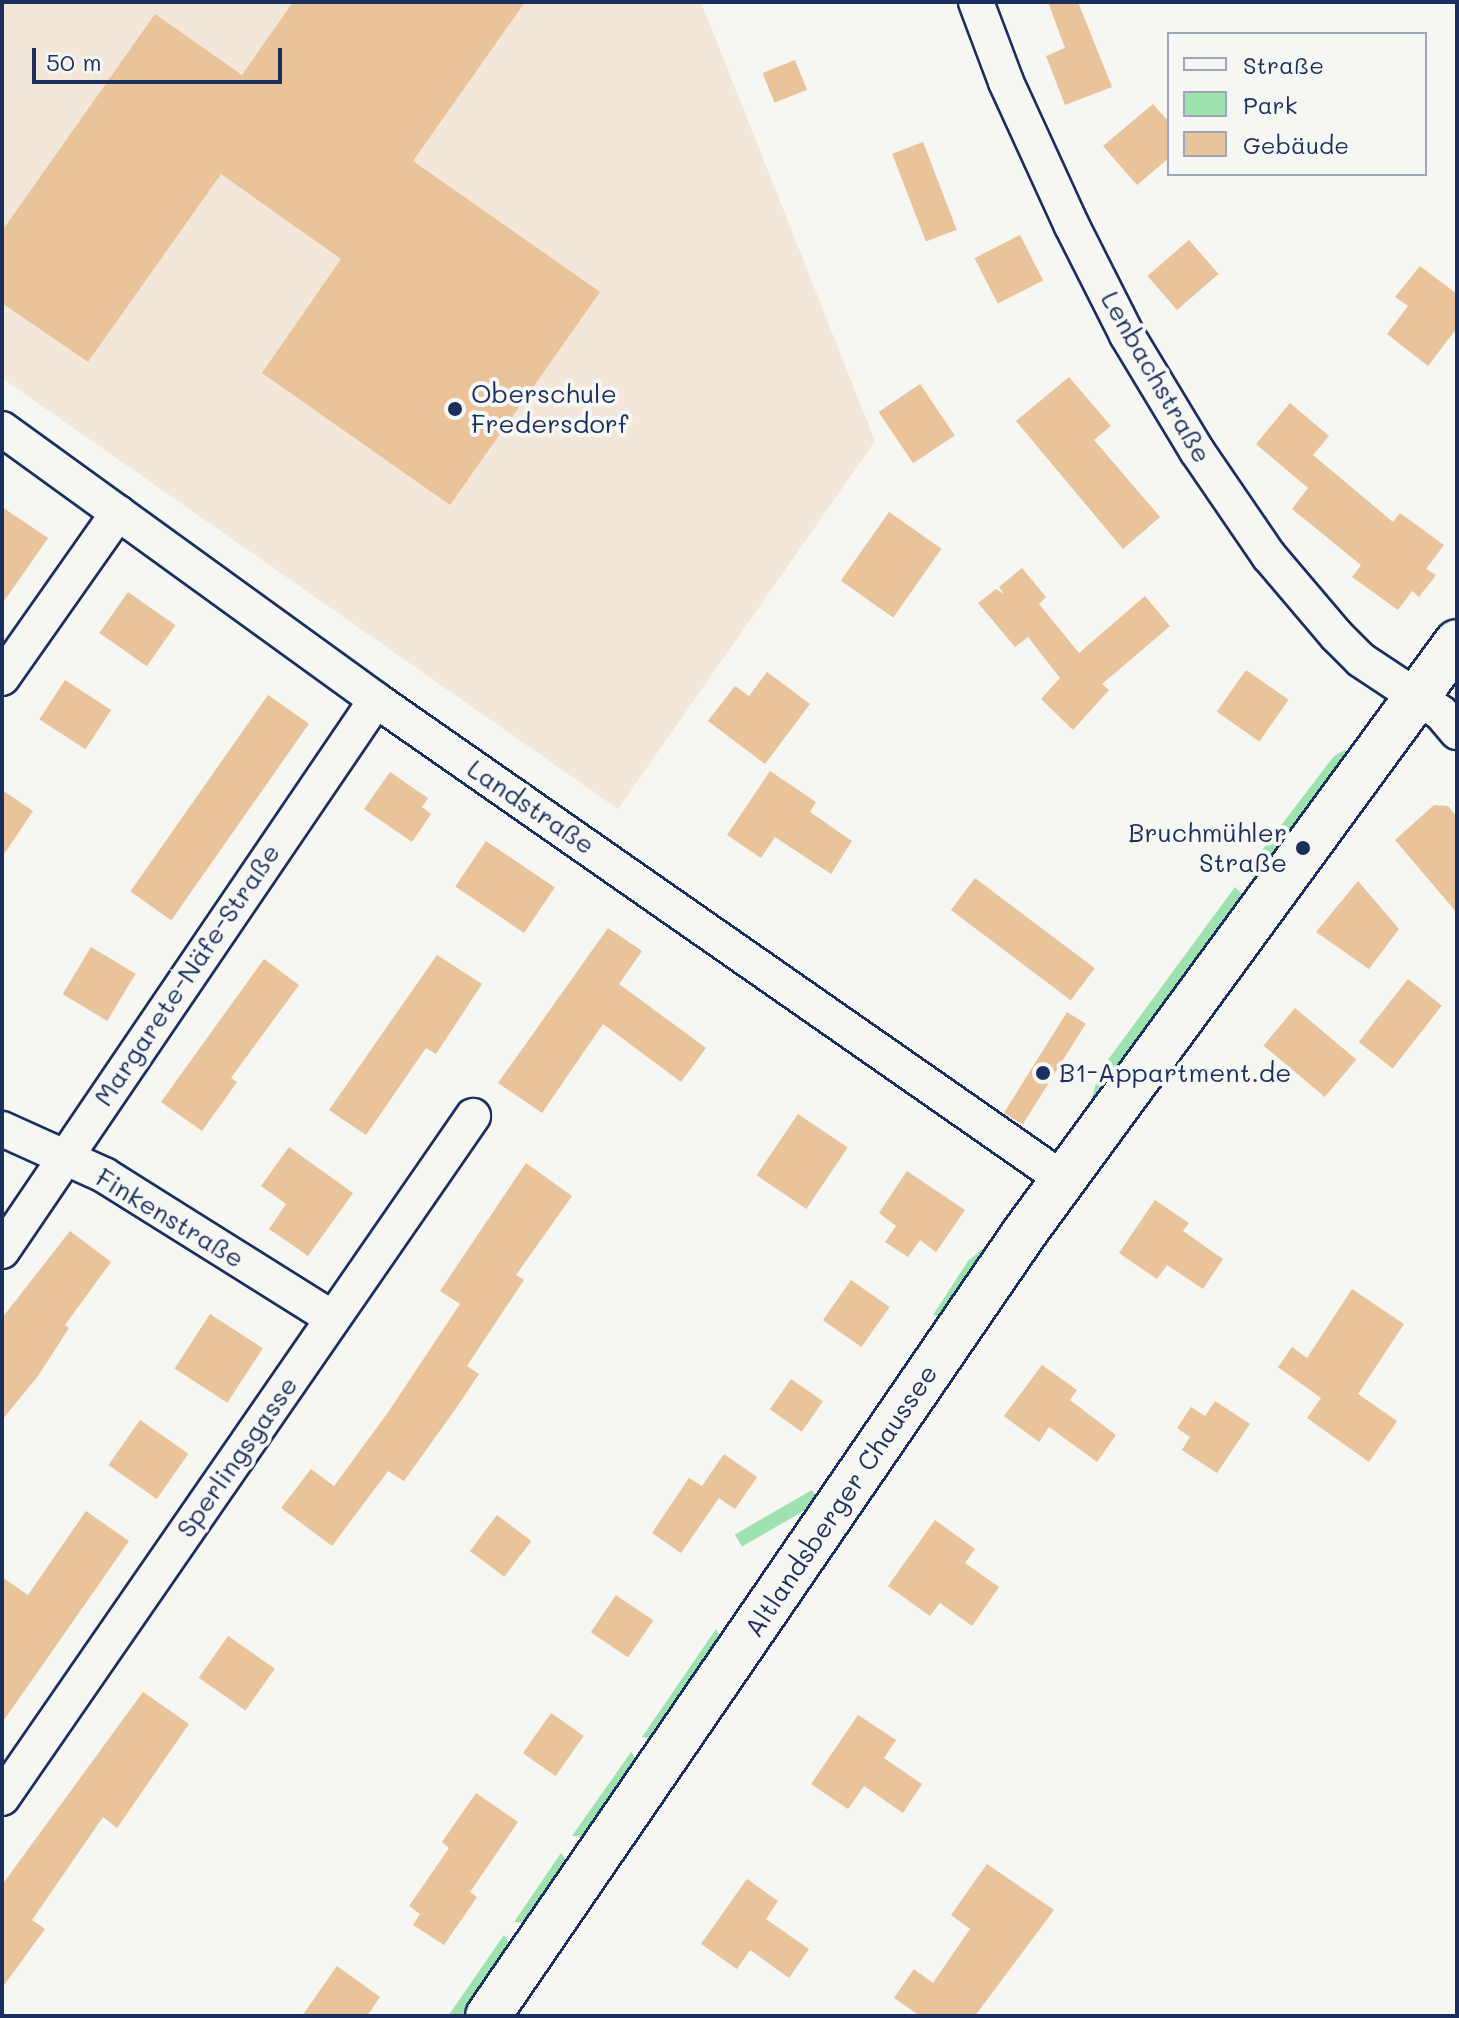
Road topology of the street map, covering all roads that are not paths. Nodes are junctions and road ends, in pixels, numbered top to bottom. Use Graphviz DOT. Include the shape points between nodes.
graph roads {
  1 [pos="976,2"];
  2 [pos="2,429"];
  3 [pos="118,513"];
  4 [pos="1457,642"];
  5 [pos="2,678"];
  6 [pos="1417,695"];
  7 [pos="376,700"];
  8 [pos="1457,732"];
  9 [pos="473,1116"];
  10 [pos="2,1129"];
  11 [pos="66,1160"];
  12 [pos="1064,1180"];
  13 [pos="2,1251"];
  14 [pos="332,1318"];
  15 [pos="2,1798"];
  16 [pos="488,2016"];
  1 -- 6 [label="street, Lenbachstraße" via="1072,226 1127,335 1197,451 1269,556 1336,635 1361,660"];
  2 -- 3 [label="street, Landstraße"];
  3 -- 5 [label="street"];
  3 -- 7 [label="street, Landstraße"];
  4 -- 6 [label="main road, Altlandsberger Chaussee"];
  6 -- 8 [label="street"];
  6 -- 12 [label="main road, Altlandsberger Chaussee"];
  7 -- 11 [label="street, Margarete-Näfe-Straße" via="86,1123"];
  7 -- 12 [label="street, Landstraße"];
  9 -- 14 [label="street, Sperlingsgasse"];
  10 -- 11 [label="street, Finkenstraße"];
  11 -- 13 [label="street, Margarete-Näfe-Straße"];
  11 -- 14 [label="street, Finkenstraße" via="104,1175"];
  12 -- 16 [label="main road, Altlandsberger Chaussee"];
  14 -- 15 [label="street, Sperlingsgasse"];
}
